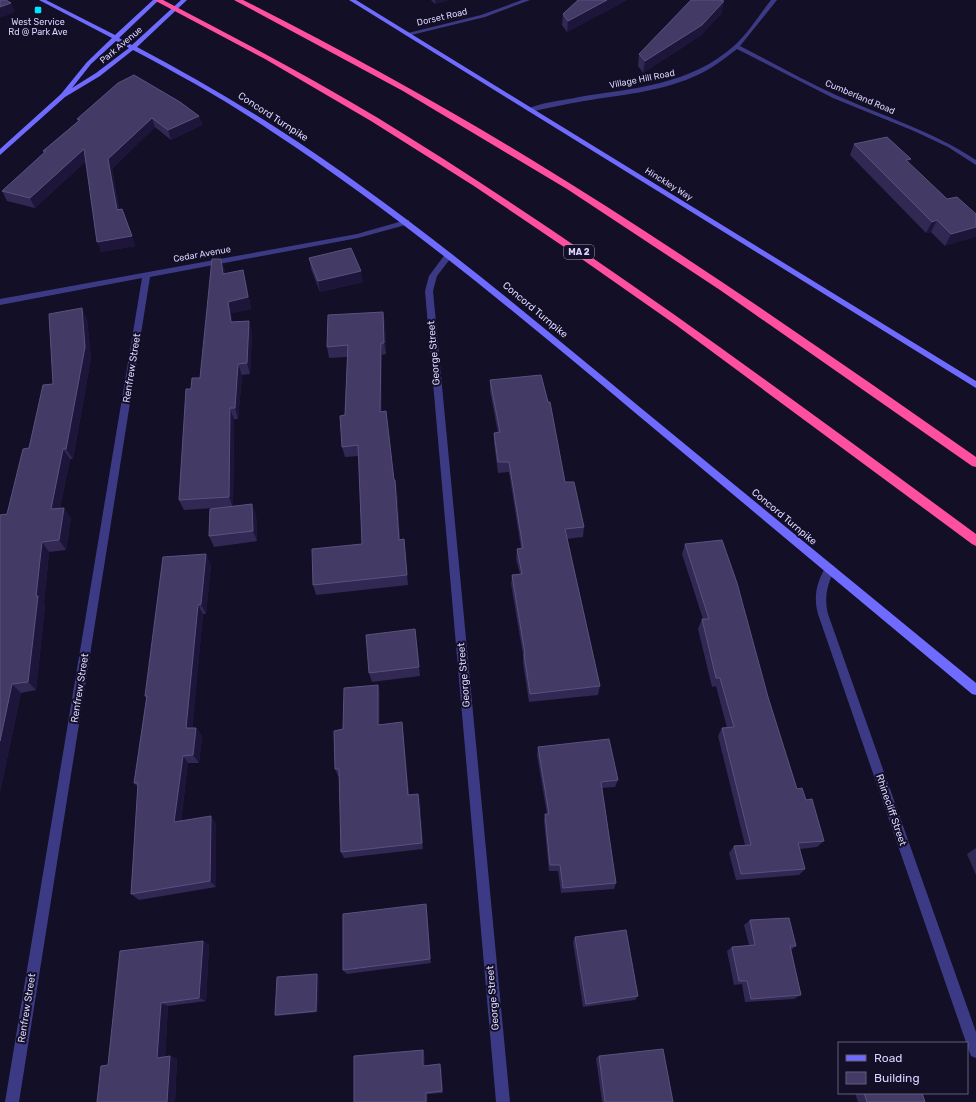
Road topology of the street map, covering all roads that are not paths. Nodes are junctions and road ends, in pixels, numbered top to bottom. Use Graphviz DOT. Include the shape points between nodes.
graph roads {
  1 [pos="42,0"];
  2 [pos="157,0"];
  3 [pos="184,0"];
  4 [pos="238,0"];
  5 [pos="352,0"];
  6 [pos="527,0"];
  7 [pos="774,0"];
  8 [pos="358,2"];
  9 [pos="406,34"];
  10 [pos="115,38"];
  11 [pos="134,47"];
  12 [pos="736,47"];
  13 [pos="64,95"];
  14 [pos="530,110"];
  15 [pos="0,153"];
  16 [pos="976,163"];
  17 [pos="406,222"];
  18 [pos="449,255"];
  19 [pos="147,274"];
  20 [pos="0,302"];
  21 [pos="976,385"];
  22 [pos="976,463"];
  23 [pos="976,541"];
  24 [pos="830,569"];
  25 [pos="976,690"];
  26 [pos="976,1051"];
  27 [pos="12,1102"];
  28 [pos="503,1102"];
  1 -- 10 [label="main road, Concord Turnpike"];
  2 -- 10 [label="main road, Park Avenue"];
  2 -- 23 [label="highway, MA 2" via="282,65 480,185 643,296"];
  3 -- 11 [label="main road, Park Avenue"];
  4 -- 22 [label="highway" via="408,90 569,187 701,273"];
  5 -- 8 [label="main road, Hinckley Way"];
  6 -- 9 [label="street, Dorset Road" via="478,18"];
  7 -- 12 [label="street, Village Hill Road"];
  8 -- 9 [label="main road, Hinckley Way"];
  9 -- 14 [label="main road, Hinckley Way"];
  10 -- 11 [label="main road, Concord Turnpike"];
  10 -- 13 [label="main road, Park Avenue" via="89,63"];
  11 -- 13 [label="main road, Park Avenue" via="103,72"];
  11 -- 17 [label="main road, Concord Turnpike" via="273,129"];
  12 -- 14 [label="street, Village Hill Road" via="720,60 677,82 630,92 559,102"];
  12 -- 16 [label="street, Cumberland Road" via="835,97 937,140"];
  13 -- 15 [label="main road, Park Avenue"];
  14 -- 21 [label="main road, Hinckley Way"];
  17 -- 18 [label="main road, Concord Turnpike"];
  17 -- 19 [label="street, Cedar Avenue" via="358,236"];
  18 -- 24 [label="main road, Concord Turnpike"];
  18 -- 28 [label="street, George Street" via="434,272 429,291"];
  19 -- 20 [label="street, Cedar Avenue"];
  19 -- 27 [label="street, Renfrew Street"];
  24 -- 25 [label="main road, Concord Turnpike"];
  24 -- 26 [label="street, Rhinecliff Street" via="821,590 820,606"];
}
